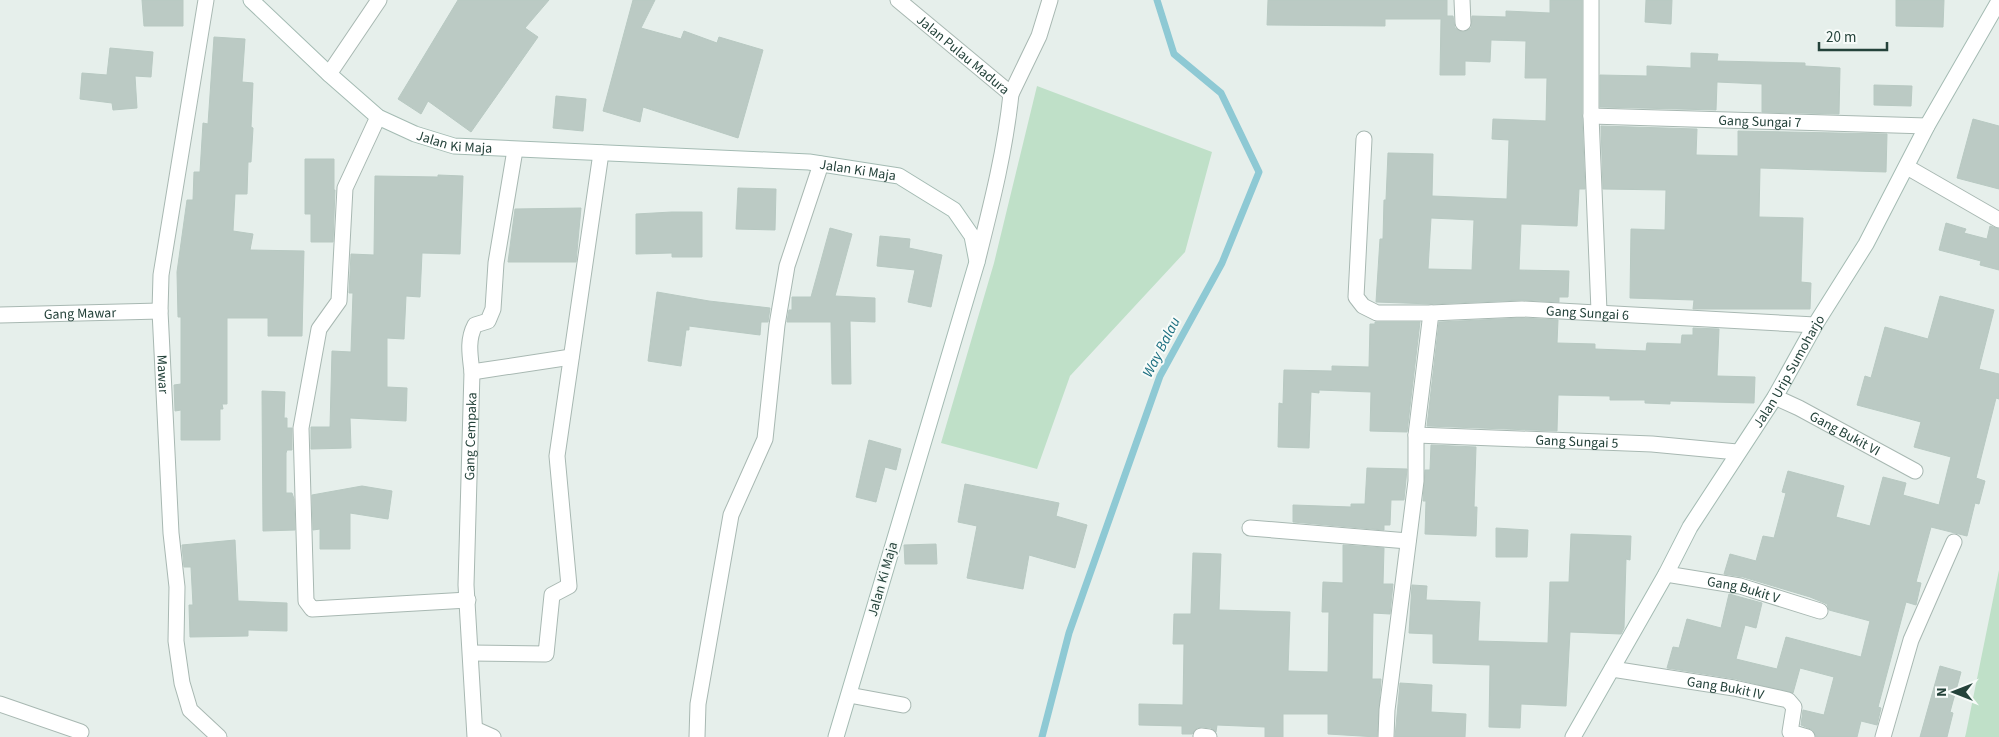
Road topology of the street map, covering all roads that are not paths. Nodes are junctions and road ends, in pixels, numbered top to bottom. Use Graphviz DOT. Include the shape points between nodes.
graph roads {
  1 [pos="206,0"];
  2 [pos="251,0"];
  3 [pos="379,0"];
  4 [pos="898,0"];
  5 [pos="1050,0"];
  6 [pos="1462,0"];
  7 [pos="1591,0"];
  8 [pos="1999,1"];
  9 [pos="1463,23"];
  10 [pos="329,74"];
  11 [pos="1011,94"];
  12 [pos="1591,116"];
  13 [pos="378,117"];
  14 [pos="1927,126"];
  15 [pos="1364,139"];
  16 [pos="515,150"];
  17 [pos="601,154"];
  18 [pos="821,164"];
  19 [pos="1907,167"];
  20 [pos="1999,220"];
  21 [pos="976,262"];
  22 [pos="160,311"];
  23 [pos="1599,311"];
  24 [pos="1431,313"];
  25 [pos="0,315"];
  26 [pos="1815,325"];
  27 [pos="571,357"];
  28 [pos="472,372"];
  29 [pos="1775,398"];
  30 [pos="1416,435"];
  31 [pos="1737,452"];
  32 [pos="1915,471"];
  33 [pos="1250,528"];
  34 [pos="1408,541"];
  35 [pos="1954,542"];
  36 [pos="1666,574"];
  37 [pos="468,600"];
  38 [pos="1820,611"];
  39 [pos="471,653"];
  40 [pos="1612,669"];
  41 [pos="849,695"];
  42 [pos="0,704"];
  43 [pos="903,705"];
  44 [pos="82,732"];
  45 [pos="475,733"];
  46 [pos="1200,736"];
  47 [pos="219,737"];
  48 [pos="493,737"];
  49 [pos="697,737"];
  50 [pos="836,737"];
  51 [pos="1209,737"];
  52 [pos="1386,737"];
  53 [pos="1573,737"];
  54 [pos="1807,737"];
  55 [pos="1883,737"];
  1 -- 22 [label="street, Mawar" via="162,266"];
  2 -- 10 [label="street, Jalan Ki Maja"];
  3 -- 10 [label="street"];
  4 -- 11 [label="street, Jalan Pulau Madura"];
  5 -- 11 [label="street" via="1039,36"];
  6 -- 9 [label="street"];
  7 -- 12 [label="street"];
  8 -- 14 [label="street, Jalan Urip Sumoharjo"];
  10 -- 13 [label="street, Jalan Ki Maja"];
  11 -- 21 [label="street, Jalan Pulau Madura" via="999,176"];
  12 -- 14 [label="street, Gang Sungai 7"];
  12 -- 23 [label="street"];
  13 -- 16 [label="street, Jalan Ki Maja" via="415,134 454,146"];
  13 -- 37 [label="street" via="345,188 339,301 318,329 301,428 306,601 312,609"];
  14 -- 19 [label="street, Jalan Urip Sumoharjo"];
  15 -- 24 [label="street, Gang Sungai 6" via="1356,297 1363,306 1376,313"];
  16 -- 17 [label="street, Jalan Ki Maja"];
  16 -- 28 [label="street, Gang Cempaka" via="496,263 494,309 488,321 476,325 470,334"];
  17 -- 18 [label="street, Jalan Ki Maja"];
  17 -- 27 [label="street"];
  18 -- 21 [label="street, Jalan Ki Maja" via="899,176 954,210 972,236"];
  18 -- 49 [label="street" via="787,266 765,439 731,515 698,704"];
  19 -- 20 [label="street"];
  19 -- 26 [label="street, Jalan Urip Sumoharjo" via="1866,244"];
  21 -- 41 [label="street, Jalan Ki Maja"];
  22 -- 25 [label="street, Gang Mawar"];
  22 -- 47 [label="street, Mawar" via="171,533 177,587 176,641 190,710"];
  23 -- 24 [label="street, Gang Sungai 6" via="1522,308"];
  23 -- 26 [label="street, Gang Sungai 6"];
  24 -- 30 [label="street"];
  26 -- 29 [label="street, Jalan Urip Sumoharjo"];
  27 -- 28 [label="street"];
  27 -- 39 [label="street" via="557,456 569,586 552,594 546,654"];
  28 -- 37 [label="street, Gang Cempaka"];
  29 -- 31 [label="street, Jalan Urip Sumoharjo"];
  29 -- 32 [label="street, Gang Bukit VI"];
  30 -- 31 [label="street, Gang Sungai 5" via="1652,444"];
  30 -- 34 [label="street" via="1416,481"];
  31 -- 36 [label="street, Jalan Urip Sumoharjo" via="1690,527"];
  33 -- 34 [label="street"];
  34 -- 52 [label="street"];
  35 -- 55 [label="street" via="1910,640"];
  36 -- 38 [label="street, Gang Bukit V" via="1740,586"];
  36 -- 40 [label="street, Jalan Urip Sumoharjo"];
  37 -- 39 [label="street, Gang Cempaka"];
  39 -- 45 [label="street, Gang Cempaka"];
  40 -- 53 [label="street, Jalan Urip Sumoharjo"];
  40 -- 54 [label="street, Gang Bukit IV" via="1788,700 1794,707 1790,732"];
  41 -- 43 [label="street"];
  41 -- 50 [label="street, Jalan Ki Maja"];
  42 -- 44 [label="street"];
  45 -- 48 [label="street"];
  46 -- 51 [label="street"];
}
